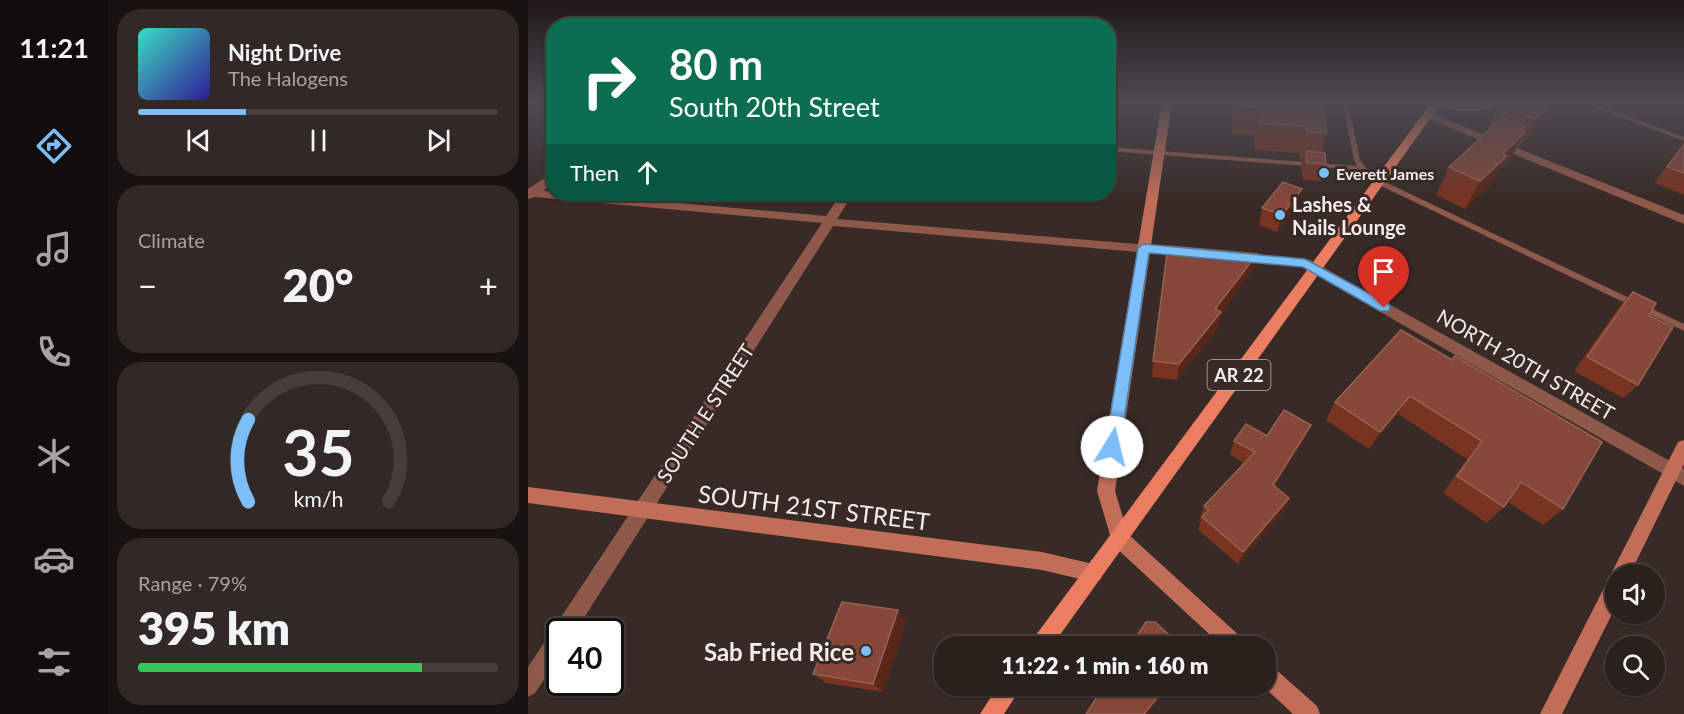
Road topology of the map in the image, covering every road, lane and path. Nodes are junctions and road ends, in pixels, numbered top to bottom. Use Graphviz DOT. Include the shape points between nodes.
graph roads {
  1 [pos="1162,135"];
  2 [pos="1352,135"];
  3 [pos="1411,135"];
  4 [pos="1498,135"];
  5 [pos="1116,150"];
  6 [pos="1159,153"];
  7 [pos="1362,169"];
  8 [pos="1381,179"];
  9 [pos="546,181"];
  10 [pos="530,194"];
  11 [pos="546,195"];
  12 [pos="608,201"];
  13 [pos="842,201"];
  14 [pos="1684,220"];
  15 [pos="829,221"];
  16 [pos="1143,248"];
  17 [pos="1200,253"];
  18 [pos="1222,255"];
  19 [pos="1316,269"];
  20 [pos="1684,328"];
  21 [pos="1684,447"];
  22 [pos="1678,475"];
  23 [pos="528,495"];
  24 [pos="642,510"];
  25 [pos="1120,539"];
  26 [pos="1626,564"];
  27 [pos="1093,573"];
  28 [pos="1605,606"];
  29 [pos="572,618"];
  30 [pos="1047,636"];
  31 [pos="1225,636"];
  32 [pos="546,658"];
  33 [pos="1276,683"];
  34 [pos="528,686"];
  35 [pos="1004,696"];
  36 [pos="991,714"];
  37 [pos="1309,714"];
  38 [pos="1551,714"];
  1 -- 6 [label="street"];
  2 -- 7 [label="lane"];
  3 -- 8 [label="main road, AR 22"];
  4 -- 14 [label="street"];
  5 -- 6 [label="lane"];
  6 -- 7 [label="lane"];
  6 -- 16 [label="street"];
  7 -- 8 [label="lane"];
  8 -- 19 [label="main road, AR 22"];
  8 -- 20 [label="lane"];
  9 -- 10 [label="street"];
  10 -- 11 [label="street"];
  12 -- 15 [label="street"];
  13 -- 15 [label="street, SOUTH E STREET"];
  15 -- 16 [label="street"];
  15 -- 24 [label="street, SOUTH E STREET"];
  16 -- 17 [label="street"];
  16 -- 25 [label="street" via="1106,491"];
  18 -- 19 [label="street, NORTH 20TH STREET" via="1305,263"];
  19 -- 22 [label="street, NORTH 20TH STREET"];
  19 -- 25 [label="main road, AR 22"];
  21 -- 22 [label="street"];
  22 -- 26 [label="street"];
  23 -- 24 [label="street, SOUTH 21ST STREET"];
  24 -- 27 [label="street, SOUTH 21ST STREET" via="1042,561"];
  24 -- 29 [label="street, SOUTH E STREET"];
  25 -- 27 [label="main road, AR 22"];
  25 -- 31 [label="street"];
  27 -- 30 [label="main road, AR 22"];
  28 -- 38 [label="street"];
  32 -- 34 [label="street"];
  33 -- 37 [label="street"];
  35 -- 36 [label="main road"];
}
